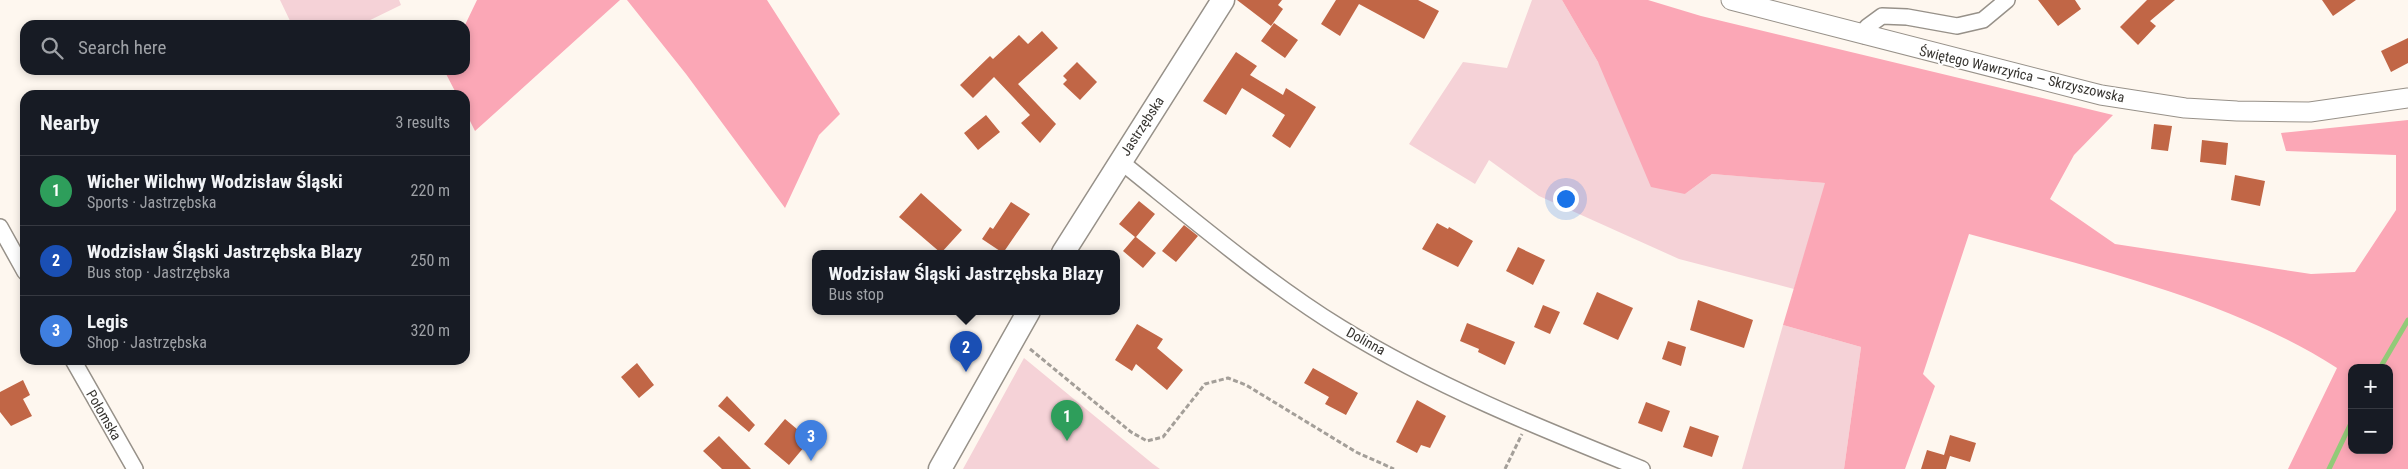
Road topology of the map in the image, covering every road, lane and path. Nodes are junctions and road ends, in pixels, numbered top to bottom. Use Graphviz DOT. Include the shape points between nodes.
graph roads {
  1 [pos="1223,0"];
  2 [pos="1731,0"];
  3 [pos="2007,0"];
  4 [pos="1865,36"];
  5 [pos="2408,98"];
  6 [pos="1120,161"];
  7 [pos="0,227"];
  8 [pos="1065,250"];
  9 [pos="20,263"];
  10 [pos="1027,315"];
  11 [pos="1014,336"];
  12 [pos="76,365"];
  13 [pos="1527,422"];
  14 [pos="135,469"];
  15 [pos="940,469"];
  16 [pos="1394,469"];
  17 [pos="1505,469"];
  18 [pos="1642,469"];
  1 -- 6 [label="main road, Jastrzębska"];
  2 -- 4 [label="street, Świętego Wawrzyńca — Skrzyszowska"];
  3 -- 4 [label="street" via="1983,20 1957,26 1882,16 1867,26"];
  4 -- 5 [label="street, Świętego Wawrzyńca — Skrzyszowska" via="2100,95 2185,108 2310,112"];
  6 -- 8 [label="main road, Jastrzębska"];
  6 -- 13 [label="street, Dolinna" via="1284,289 1341,328 1410,366"];
  7 -- 9 [label="street"];
  10 -- 11 [label="main road"];
  11 -- 15 [label="main road"];
  11 -- 16 [label="path" via="1131,432 1147,440 1163,437 1205,384 1228,378 1246,385 1356,452"];
  12 -- 14 [label="street, Połomska"];
  13 -- 17 [label="path"];
  13 -- 18 [label="street, Dolinna"];
}
